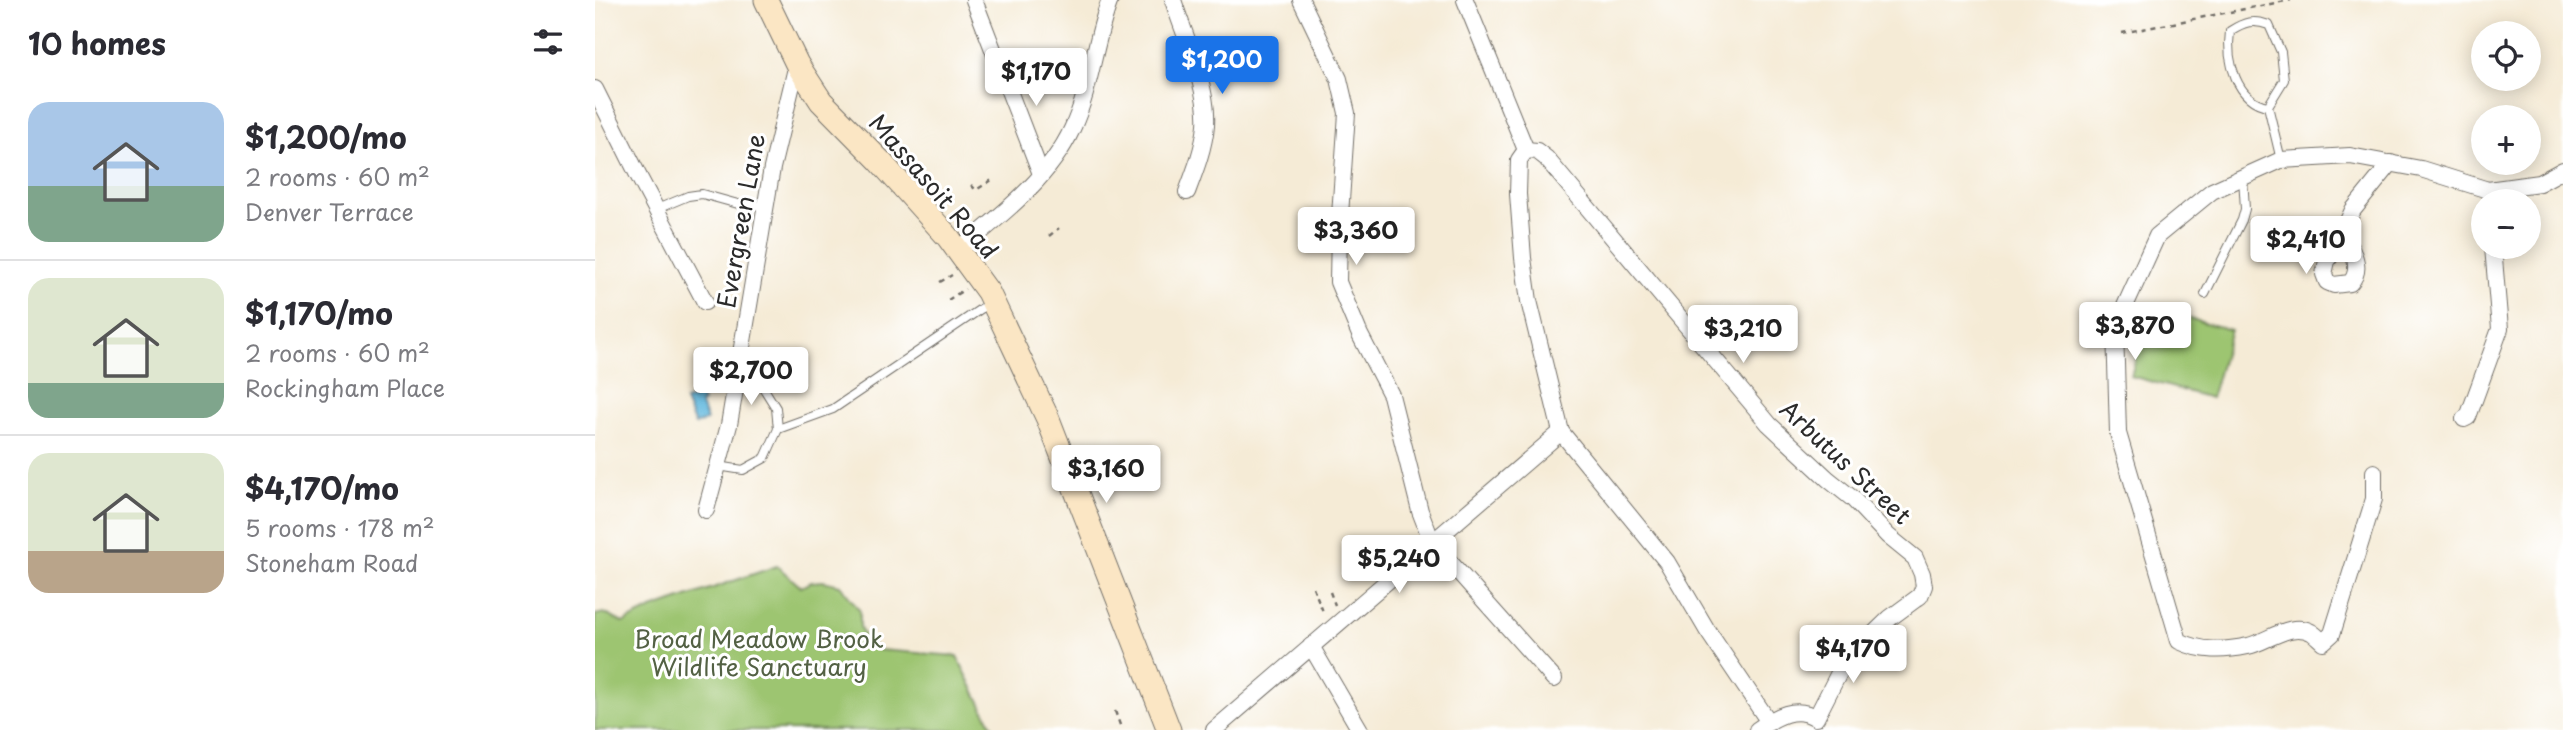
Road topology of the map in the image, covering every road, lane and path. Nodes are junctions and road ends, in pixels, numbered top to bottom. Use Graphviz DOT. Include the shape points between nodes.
graph roads {
  1 [pos="766,0"];
  2 [pos="974,0"];
  3 [pos="1110,0"];
  4 [pos="1173,0"];
  5 [pos="1301,0"];
  6 [pos="1465,0"];
  7 [pos="2291,0"];
  8 [pos="2122,33"];
  9 [pos="797,64"];
  10 [pos="595,89"];
  11 [pos="2268,106"];
  12 [pos="1526,150"];
  13 [pos="2281,160"];
  14 [pos="2391,163"];
  15 [pos="2563,170"];
  16 [pos="1041,174"];
  17 [pos="2243,177"];
  18 [pos="992,180"];
  19 [pos="971,185"];
  20 [pos="2471,189"];
  21 [pos="2515,189"];
  22 [pos="1187,192"];
  23 [pos="765,206"];
  24 [pos="657,209"];
  25 [pos="1059,228"];
  26 [pos="2341,234"];
  27 [pos="1049,236"];
  28 [pos="959,250"];
  29 [pos="2494,259"];
  30 [pos="968,288"];
  31 [pos="2205,293"];
  32 [pos="948,300"];
  33 [pos="992,301"];
  34 [pos="705,302"];
  35 [pos="742,354"];
  36 [pos="2464,419"];
  37 [pos="778,429"];
  38 [pos="1561,432"];
  39 [pos="718,466"];
  40 [pos="2374,472"];
  41 [pos="706,510"];
  42 [pos="1432,542"];
  43 [pos="1313,587"];
  44 [pos="1330,630"];
  45 [pos="1311,646"];
  46 [pos="1554,679"];
  47 [pos="1115,711"];
  48 [pos="1821,724"];
  49 [pos="1763,726"];
  50 [pos="1121,728"];
  51 [pos="1168,730"];
  52 [pos="1213,730"];
  53 [pos="1360,730"];
  1 -- 9 [label="main road, Massasoit Road"];
  2 -- 16 [label="street"];
  3 -- 16 [label="street" via="1072,130"];
  4 -- 22 [label="street" via="1207,121"];
  5 -- 42 [label="street" via="1339,79 1347,113 1338,282 1391,395"];
  6 -- 12 [label="street"];
  7 -- 8 [label="path"];
  9 -- 23 [label="street, Evergreen Lane"];
  9 -- 28 [label="main road, Massasoit Road" via="821,101"];
  10 -- 24 [label="street"];
  11 -- 11 [label="lane" via="2255,104 2234,73 2227,47 2230,31 2242,23 2257,20 2269,25 2281,52 2284,80"];
  11 -- 13 [label="lane"];
  12 -- 38 [label="street" via="1519,160 1518,194 1523,258"];
  12 -- 48 [label="street, Arbutus Street" via="1546,158 1769,424 1915,558 1924,586 1920,596 1856,652 1837,677"];
  13 -- 14 [label="street" via="2350,156"];
  13 -- 17 [label="street"];
  14 -- 20 [label="street" via="2421,169"];
  14 -- 26 [label="street" via="2353,210"];
  15 -- 21 [label="street"];
  16 -- 28 [label="street"];
  17 -- 31 [label="lane" via="2242,220"];
  17 -- 40 [label="street" via="2212,191 2157,236 2115,328 2118,433 2179,641 2195,649 2223,650 2251,646 2290,629 2309,631 2323,642 2332,634 2375,499"];
  18 -- 19 [label="path" via="976,190"];
  23 -- 24 [label="lane" via="702,194"];
  23 -- 35 [label="street, Evergreen Lane"];
  24 -- 34 [label="street"];
  25 -- 27 [label="path"];
  28 -- 33 [label="main road, Massasoit Road"];
  29 -- 36 [label="street" via="2500,329"];
  30 -- 32 [label="path"];
  33 -- 37 [label="lane" via="833,410"];
  33 -- 51 [label="main road, Massasoit Road" via="1048,419"];
  35 -- 37 [label="lane" via="776,408"];
  35 -- 39 [label="street, Evergreen Lane"];
  37 -- 39 [label="lane" via="765,458 743,470"];
  38 -- 42 [label="street"];
  38 -- 49 [label="street" via="1667,562"];
  39 -- 41 [label="street, Evergreen Lane"];
  42 -- 44 [label="street"];
  42 -- 46 [label="street"];
  43 -- 44 [label="path"];
  44 -- 45 [label="street"];
  45 -- 52 [label="street"];
  45 -- 53 [label="street"];
  47 -- 50 [label="path"];
  48 -- 49 [label="street" via="1795,711"];
}
